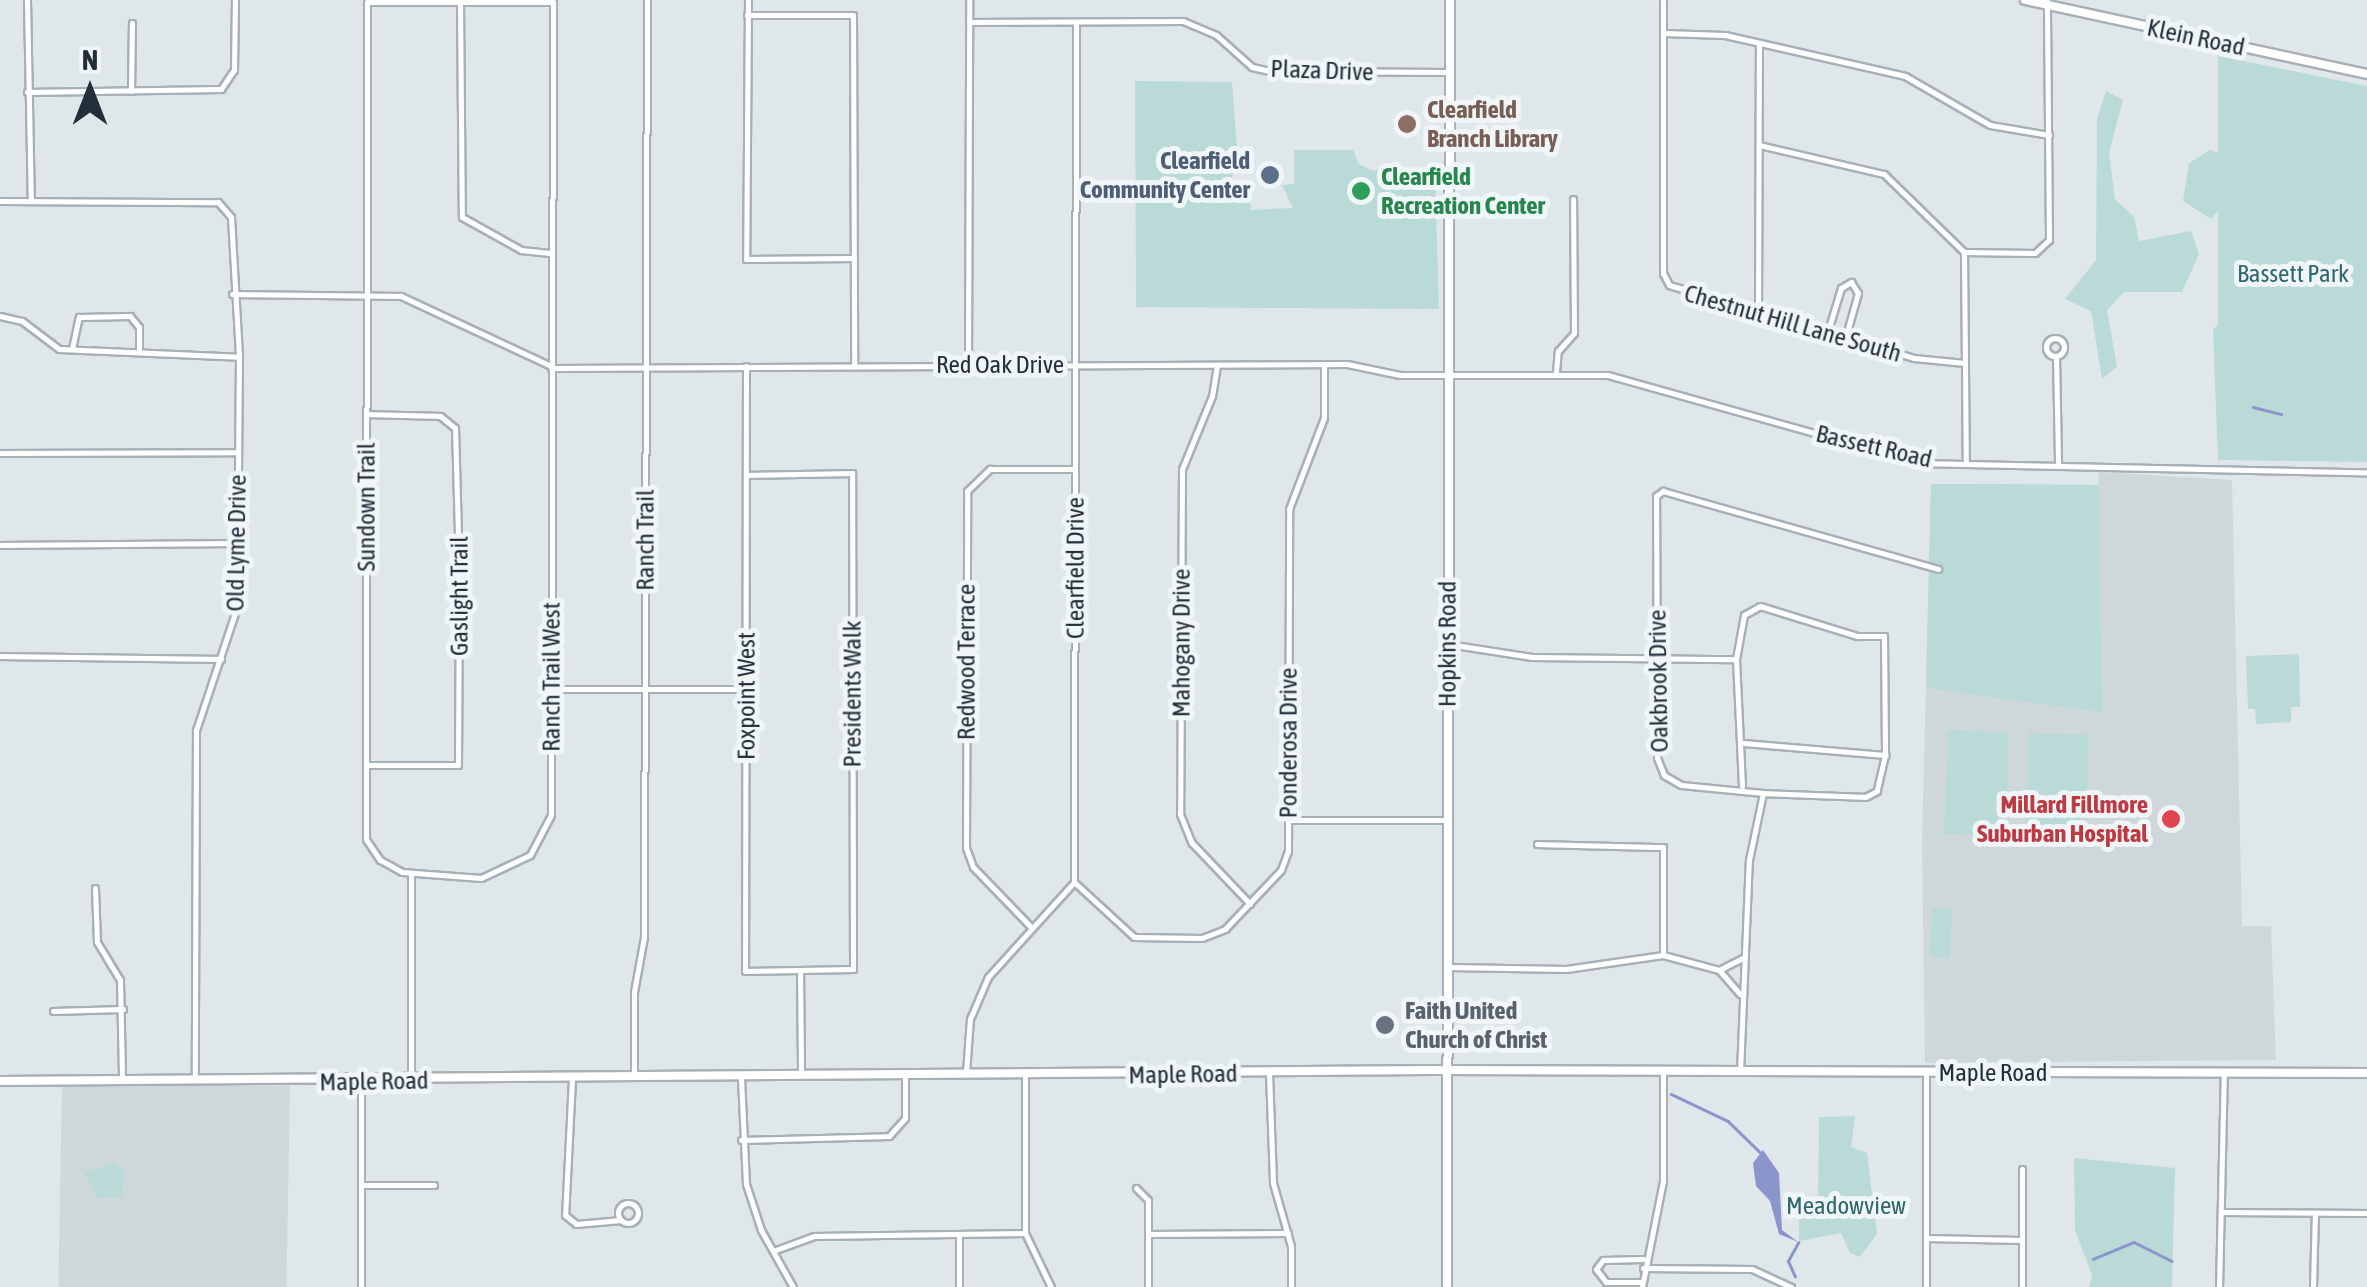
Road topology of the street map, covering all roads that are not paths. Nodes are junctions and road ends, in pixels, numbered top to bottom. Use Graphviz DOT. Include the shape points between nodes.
graph roads {
  1 [pos="27,0"];
  2 [pos="235,0"];
  3 [pos="647,0"];
  4 [pos="748,0"];
  5 [pos="969,0"];
  6 [pos="1450,0"];
  7 [pos="1663,0"];
  8 [pos="2025,0"];
  9 [pos="460,1"];
  10 [pos="2047,2"];
  11 [pos="748,16"];
  12 [pos="132,22"];
  13 [pos="968,22"];
  14 [pos="1076,22"];
  15 [pos="1663,33"];
  16 [pos="1759,43"];
  17 [pos="1450,72"];
  18 [pos="2367,74"];
  19 [pos="27,92"];
  20 [pos="132,92"];
  21 [pos="2049,135"];
  22 [pos="1759,145"];
  23 [pos="1573,199"];
  24 [pos="0,202"];
  25 [pos="31,202"];
  26 [pos="1964,252"];
  27 [pos="552,253"];
  28 [pos="854,258"];
  29 [pos="367,292"];
  30 [pos="232,294"];
  31 [pos="1758,315"];
  32 [pos="0,316"];
  33 [pos="1828,334"];
  34 [pos="1845,339"];
  35 [pos="72,350"];
  36 [pos="139,350"];
  37 [pos="2056,356"];
  38 [pos="239,357"];
  39 [pos="1965,362"];
  40 [pos="968,364"];
  41 [pos="1074,364"];
  42 [pos="1217,364"];
  43 [pos="1324,364"];
  44 [pos="746,366"];
  45 [pos="854,366"];
  46 [pos="551,367"];
  47 [pos="646,367"];
  48 [pos="1556,372"];
  49 [pos="1448,374"];
  50 [pos="367,414"];
  51 [pos="238,452"];
  52 [pos="0,453"];
  53 [pos="1966,463"];
  54 [pos="2058,463"];
  55 [pos="1075,469"];
  56 [pos="2367,472"];
  57 [pos="746,475"];
  58 [pos="238,543"];
  59 [pos="0,545"];
  60 [pos="1938,568"];
  61 [pos="1448,644"];
  62 [pos="0,656"];
  63 [pos="1657,658"];
  64 [pos="221,659"];
  65 [pos="1736,659"];
  66 [pos="551,688"];
  67 [pos="645,689"];
  68 [pos="746,689"];
  69 [pos="1743,743"];
  70 [pos="1886,756"];
  71 [pos="366,765"];
  72 [pos="1742,786"];
  73 [pos="1763,793"];
  74 [pos="1288,820"];
  75 [pos="1446,820"];
  76 [pos="1537,844"];
  77 [pos="411,874"];
  78 [pos="1074,882"];
  79 [pos="95,888"];
  80 [pos="1250,904"];
  81 [pos="1030,926"];
  82 [pos="1664,955"];
  83 [pos="1744,956"];
  84 [pos="1448,967"];
  85 [pos="800,970"];
  86 [pos="1719,970"];
  87 [pos="1741,995"];
  88 [pos="122,1009"];
  89 [pos="53,1011"];
  90 [pos="1447,1070"];
  91 [pos="1663,1072"];
  92 [pos="1740,1072"];
  93 [pos="1926,1072"];
  94 [pos="1269,1073"];
  95 [pos="2224,1073"];
  96 [pos="2367,1073"];
  97 [pos="905,1076"];
  98 [pos="966,1076"];
  99 [pos="1025,1076"];
  100 [pos="800,1077"];
  101 [pos="634,1078"];
  102 [pos="742,1078"];
  103 [pos="572,1079"];
  104 [pos="411,1080"];
  105 [pos="0,1081"];
  106 [pos="122,1081"];
  107 [pos="362,1081"];
  108 [pos="196,1082"];
  109 [pos="741,1140"];
  110 [pos="2022,1169"];
  111 [pos="361,1185"];
  112 [pos="434,1186"];
  113 [pos="1136,1188"];
  114 [pos="2221,1212"];
  115 [pos="2315,1213"];
  116 [pos="2367,1213"];
  117 [pos="621,1220"];
  118 [pos="1025,1233"];
  119 [pos="1288,1233"];
  120 [pos="959,1234"];
  121 [pos="1148,1234"];
  122 [pos="1926,1238"];
  123 [pos="2022,1240"];
  124 [pos="773,1250"];
  125 [pos="1643,1264"];
  126 [pos="1642,1285"];
  127 [pos="361,1287"];
  128 [pos="793,1287"];
  129 [pos="959,1287"];
  130 [pos="1051,1287"];
  131 [pos="1148,1287"];
  132 [pos="1292,1287"];
  133 [pos="1447,1287"];
  134 [pos="1790,1287"];
  135 [pos="1926,1287"];
  136 [pos="2022,1287"];
  137 [pos="2220,1287"];
  138 [pos="2313,1287"];
  1 -- 19 [label="street"];
  2 -- 20 [label="street" via="234,70 227,86"];
  3 -- 47 [label="street, Ranch Trail"];
  4 -- 11 [label="street"];
  5 -- 13 [label="street"];
  6 -- 17 [label="main road, Hopkins Road"];
  7 -- 15 [label="street, Chestnut Hill Lane South"];
  8 -- 10 [label="main road, Klein Road"];
  9 -- 27 [label="street" via="462,217 521,250"];
  9 -- 27 [label="street, Ranch Trail West" via="553,2"];
  9 -- 29 [label="street, Sundown Trail" via="368,2"];
  10 -- 18 [label="main road, Klein Road"];
  10 -- 21 [label="street"];
  11 -- 28 [label="street" via="853,15"];
  11 -- 28 [label="street" via="746,259"];
  12 -- 20 [label="street"];
  13 -- 14 [label="street, Plaza Drive"];
  13 -- 40 [label="street"];
  14 -- 17 [label="street, Plaza Drive" via="1183,21 1270,72"];
  14 -- 41 [label="street, Clearfield Drive"];
  15 -- 16 [label="street" via="1709,32"];
  15 -- 31 [label="street, Chestnut Hill Lane South" via="1665,279 1677,292"];
  16 -- 21 [label="street" via="1905,76 1990,126"];
  16 -- 22 [label="street"];
  17 -- 49 [label="main road, Hopkins Road"];
  19 -- 20 [label="street"];
  19 -- 25 [label="street"];
  21 -- 26 [label="street" via="2046,246 2035,253"];
  22 -- 26 [label="street" via="1884,174"];
  22 -- 31 [label="street"];
  23 -- 48 [label="street" via="1574,333 1558,351"];
  24 -- 25 [label="street"];
  25 -- 30 [label="street, Old Lyme Drive" via="218,202 229,211"];
  26 -- 39 [label="street"];
  27 -- 46 [label="street, Ranch Trail West"];
  28 -- 45 [label="street"];
  29 -- 30 [label="street, Red Oak Drive"];
  29 -- 46 [label="street, Red Oak Drive" via="415,301"];
  29 -- 50 [label="street, Sundown Trail"];
  30 -- 38 [label="street, Old Lyme Drive"];
  31 -- 33 [label="street, Chestnut Hill Lane South"];
  32 -- 35 [label="street" via="22,320 50,346"];
  33 -- 34 [label="street, Chestnut Hill Lane South"];
  33 -- 34 [label="street" via="1841,288 1851,282 1858,293"];
  34 -- 39 [label="street, Chestnut Hill Lane South" via="1914,358"];
  35 -- 36 [label="street"];
  35 -- 36 [label="street" via="78,317 130,316 139,327"];
  36 -- 38 [label="street"];
  37 -- 54 [label="street"];
  38 -- 51 [label="street, Old Lyme Drive"];
  39 -- 53 [label="street"];
  40 -- 41 [label="street, Red Oak Drive"];
  40 -- 45 [label="street, Red Oak Drive"];
  41 -- 42 [label="street, Red Oak Drive"];
  41 -- 55 [label="street, Clearfield Drive"];
  42 -- 43 [label="street, Red Oak Drive"];
  42 -- 80 [label="street, Mahogany Drive" via="1212,396 1182,469 1180,814 1192,843"];
  43 -- 49 [label="street, Red Oak Drive"];
  43 -- 74 [label="street, Ponderosa Drive" via="1319,437 1289,509"];
  44 -- 45 [label="street, Red Oak Drive"];
  44 -- 47 [label="street, Red Oak Drive"];
  44 -- 57 [label="street, Foxpoint West"];
  46 -- 47 [label="street, Red Oak Drive"];
  46 -- 66 [label="street, Ranch Trail West"];
  47 -- 67 [label="street, Ranch Trail"];
  48 -- 49 [label="street, Bassett Road"];
  48 -- 53 [label="street, Bassett Road" via="1608,375 1921,463"];
  49 -- 61 [label="main road, Hopkins Road"];
  50 -- 71 [label="street, Sundown Trail"];
  50 -- 71 [label="street, Gaslight Trail" via="440,416 455,428 460,570 458,765"];
  51 -- 52 [label="street"];
  51 -- 58 [label="street, Old Lyme Drive"];
  53 -- 54 [label="street, Bassett Road"];
  54 -- 56 [label="street, Bassett Road"];
  55 -- 78 [label="street, Clearfield Drive"];
  55 -- 81 [label="street, Redwood Terrace" via="990,469 967,490 966,848 973,867"];
  57 -- 68 [label="street, Foxpoint West"];
  57 -- 85 [label="street, Presidents Walk" via="852,473 852,969"];
  58 -- 59 [label="street"];
  58 -- 64 [label="street, Old Lyme Drive" via="236,620"];
  60 -- 63 [label="street, Oakbrook Drive" via="1662,491 1656,496"];
  61 -- 63 [label="street" via="1532,656"];
  61 -- 75 [label="main road, Hopkins Road"];
  62 -- 64 [label="street"];
  63 -- 65 [label="street"];
  63 -- 72 [label="street, Oakbrook Drive" via="1656,752 1664,774 1681,785"];
  64 -- 108 [label="street, Old Lyme Drive" via="196,730"];
  65 -- 69 [label="street"];
  65 -- 70 [label="street" via="1744,615 1760,606 1856,636 1884,636"];
  66 -- 67 [label="street"];
  66 -- 77 [label="street, Ranch Trail West" via="551,814 537,847 492,876"];
  67 -- 68 [label="street"];
  67 -- 101 [label="street, Ranch Trail" via="644,937 634,992"];
  68 -- 85 [label="street, Foxpoint West" via="745,970"];
  69 -- 70 [label="street"];
  69 -- 72 [label="street"];
  70 -- 73 [label="street, Oakbrook Drive" via="1876,791 1865,797"];
  71 -- 77 [label="street, Sundown Trail" via="366,839 380,860"];
  72 -- 73 [label="street, Oakbrook Drive"];
  73 -- 83 [label="street" via="1749,860"];
  74 -- 75 [label="street"];
  74 -- 80 [label="street, Ponderosa Drive" via="1285,862"];
  75 -- 84 [label="main road, Hopkins Road"];
  76 -- 82 [label="street" via="1663,848"];
  77 -- 104 [label="street"];
  78 -- 80 [label="street, Ponderosa Drive" via="1118,928 1144,940 1211,936"];
  78 -- 81 [label="street"];
  79 -- 88 [label="street" via="97,942 116,964"];
  81 -- 98 [label="street" via="979,994 968,1027"];
  82 -- 84 [label="street" via="1566,969"];
  82 -- 86 [label="street"];
  83 -- 86 [label="street"];
  83 -- 87 [label="street"];
  84 -- 90 [label="main road, Hopkins Road"];
  85 -- 100 [label="street"];
  86 -- 87 [label="street"];
  87 -- 92 [label="street"];
  88 -- 89 [label="street"];
  88 -- 106 [label="street"];
  90 -- 91 [label="main road, Maple Road"];
  90 -- 94 [label="main road, Maple Road"];
  90 -- 133 [label="main road, Hopkins Road"];
  91 -- 92 [label="main road, Maple Road"];
  91 -- 125 [label="street" via="1663,1181"];
  92 -- 93 [label="main road, Maple Road"];
  93 -- 95 [label="main road, Maple Road"];
  93 -- 122 [label="street"];
  94 -- 99 [label="main road, Maple Road"];
  94 -- 119 [label="street" via="1273,1183"];
  95 -- 96 [label="main road, Maple Road"];
  95 -- 114 [label="street"];
  97 -- 98 [label="main road, Maple Road"];
  97 -- 100 [label="main road, Maple Road"];
  97 -- 109 [label="street" via="904,1118 889,1136"];
  98 -- 99 [label="main road, Maple Road"];
  99 -- 118 [label="street"];
  100 -- 102 [label="main road, Maple Road"];
  101 -- 102 [label="main road, Maple Road"];
  101 -- 103 [label="main road, Maple Road"];
  102 -- 109 [label="street"];
  103 -- 104 [label="main road, Maple Road"];
  103 -- 117 [label="street" via="565,1215 576,1224"];
  104 -- 107 [label="main road, Maple Road"];
  105 -- 106 [label="main road, Maple Road"];
  106 -- 108 [label="main road, Maple Road"];
  107 -- 108 [label="main road, Maple Road"];
  107 -- 111 [label="street"];
  109 -- 124 [label="street" via="751,1205"];
  110 -- 123 [label="street"];
  111 -- 112 [label="street"];
  111 -- 127 [label="street"];
  113 -- 121 [label="street" via="1148,1200"];
  114 -- 115 [label="street"];
  114 -- 137 [label="street"];
  115 -- 116 [label="street"];
  115 -- 138 [label="street"];
  118 -- 120 [label="street"];
  118 -- 130 [label="street"];
  119 -- 121 [label="street"];
  119 -- 132 [label="street"];
  120 -- 124 [label="street" via="814,1236"];
  120 -- 129 [label="street"];
  121 -- 131 [label="street"];
  122 -- 123 [label="street"];
  122 -- 135 [label="street"];
  123 -- 136 [label="street"];
  124 -- 128 [label="street"];
  125 -- 126 [label="street"];
  125 -- 126 [label="street" via="1602,1260 1596,1269 1606,1282"];
  125 -- 134 [label="street" via="1752,1268"];
}
